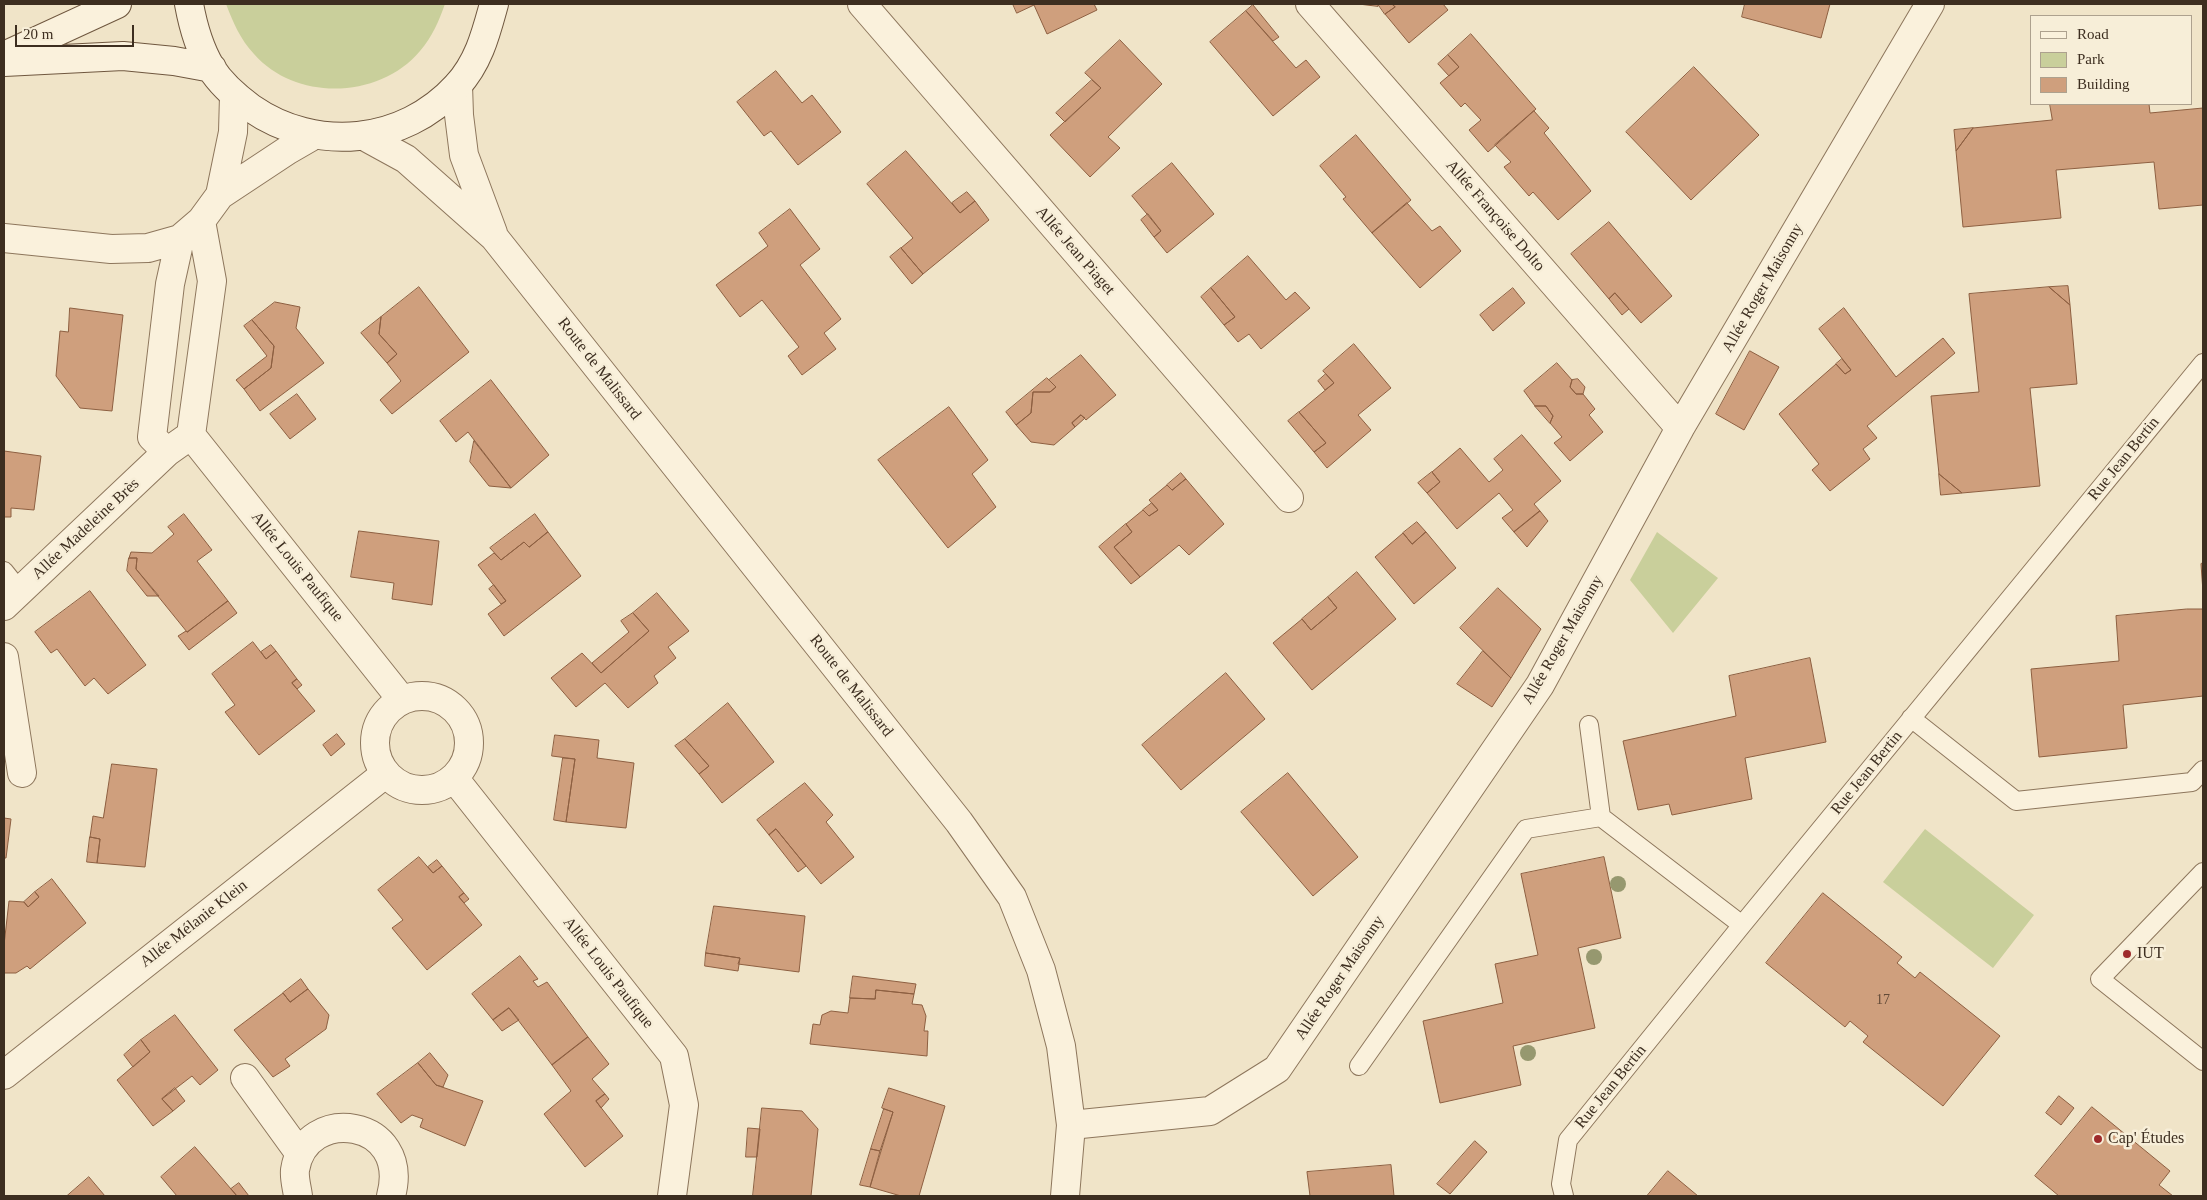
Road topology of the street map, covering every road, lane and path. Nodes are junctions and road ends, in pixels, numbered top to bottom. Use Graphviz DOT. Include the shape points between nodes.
graph roads {
  1 [pos="118,4"];
  2 [pos="189,4"];
  3 [pos="494,4"];
  4 [pos="862,4"];
  5 [pos="1310,4"];
  6 [pos="1930,4"];
  7 [pos="4,56"];
  8 [pos="4,62"];
  9 [pos="212,68"];
  10 [pos="458,85"];
  11 [pos="234,96"];
  12 [pos="314,136"];
  13 [pos="364,136"];
  14 [pos="220,195"];
  15 [pos="201,221"];
  16 [pos="494,237"];
  17 [pos="4,238"];
  18 [pos="180,239"];
  19 [pos="2203,362"];
  20 [pos="1680,428"];
  21 [pos="191,435"];
  22 [pos="167,452"];
  23 [pos="1289,498"];
  24 [pos="9,589"];
  25 [pos="4,657"];
  26 [pos="402,700"];
  27 [pos="1911,718"];
  28 [pos="1589,725"];
  29 [pos="2203,770"];
  30 [pos="22,773"];
  31 [pos="385,774"];
  32 [pos="454,778"];
  33 [pos="1601,817"];
  34 [pos="2203,872"];
  35 [pos="1742,925"];
  36 [pos="2203,1061"];
  37 [pos="1359,1066"];
  38 [pos="4,1075"];
  39 [pos="245,1078"];
  40 [pos="1071,1126"];
  41 [pos="300,1154"];
  42 [pos="298,1196"];
  43 [pos="391,1196"];
  44 [pos="672,1196"];
  45 [pos="1065,1196"];
  46 [pos="1564,1196"];
  1 -- 7 [label="street"];
  2 -- 9 [label="street" via="193,29"];
  3 -- 10 [label="street" via="483,47"];
  4 -- 23 [label="street, Allée Jean Piaget"];
  5 -- 20 [label="street, Allée Françoise Dolto"];
  6 -- 20 [label="street, Allée Roger Maisonny"];
  8 -- 9 [label="street" via="124,56"];
  9 -- 11 [label="street"];
  10 -- 13 [label="street" via="430,110 399,127"];
  10 -- 16 [label="street, Route de Malissard" via="464,155"];
  11 -- 12 [label="street" via="271,122"];
  11 -- 14 [label="street" via="233,132"];
  12 -- 13 [label="street"];
  12 -- 14 [label="street"];
  13 -- 16 [label="street, Route de Malissard" via="406,159"];
  14 -- 15 [label="street"];
  15 -- 18 [label="street"];
  15 -- 21 [label="street" via="212,281"];
  16 -- 40 [label="street, Route de Malissard" via="959,822 1012,897 1041,970 1061,1046"];
  17 -- 18 [label="street" via="111,249 148,248"];
  18 -- 22 [label="street" via="170,284 152,437"];
  19 -- 27 [label="lane, Rue Jean Bertin"];
  20 -- 40 [label="street, Allée Roger Maisonny" via="1540,685 1277,1069 1210,1111"];
  21 -- 22 [label="street"];
  21 -- 26 [label="street, Allée Louis Paufique"];
  22 -- 24 [label="street, Allée Madeleine Brès"];
  25 -- 30 [label="street"];
  26 -- 31 [label="street" via="390,708 377,726 376,756"];
  26 -- 32 [label="street" via="434,697 456,710 468,732 467,758"];
  27 -- 29 [label="lane" via="2016,801 2192,782"];
  27 -- 35 [label="lane, Rue Jean Bertin"];
  28 -- 33 [label="lane"];
  31 -- 32 [label="street" via="409,790 433,790"];
  31 -- 38 [label="street, Allée Mélanie Klein"];
  32 -- 44 [label="street, Allée Louis Paufique" via="674,1056 684,1105"];
  33 -- 35 [label="lane"];
  33 -- 37 [label="lane" via="1526,829"];
  34 -- 36 [label="lane" via="2100,979"];
  35 -- 46 [label="lane, Rue Jean Bertin" via="1568,1140 1562,1184"];
  39 -- 41 [label="street"];
  40 -- 45 [label="street, Route de Malissard"];
  41 -- 42 [label="street" via="295,1171"];
  41 -- 43 [label="street" via="322,1133 338,1127 359,1129 375,1137 387,1150 395,1182"];
}
